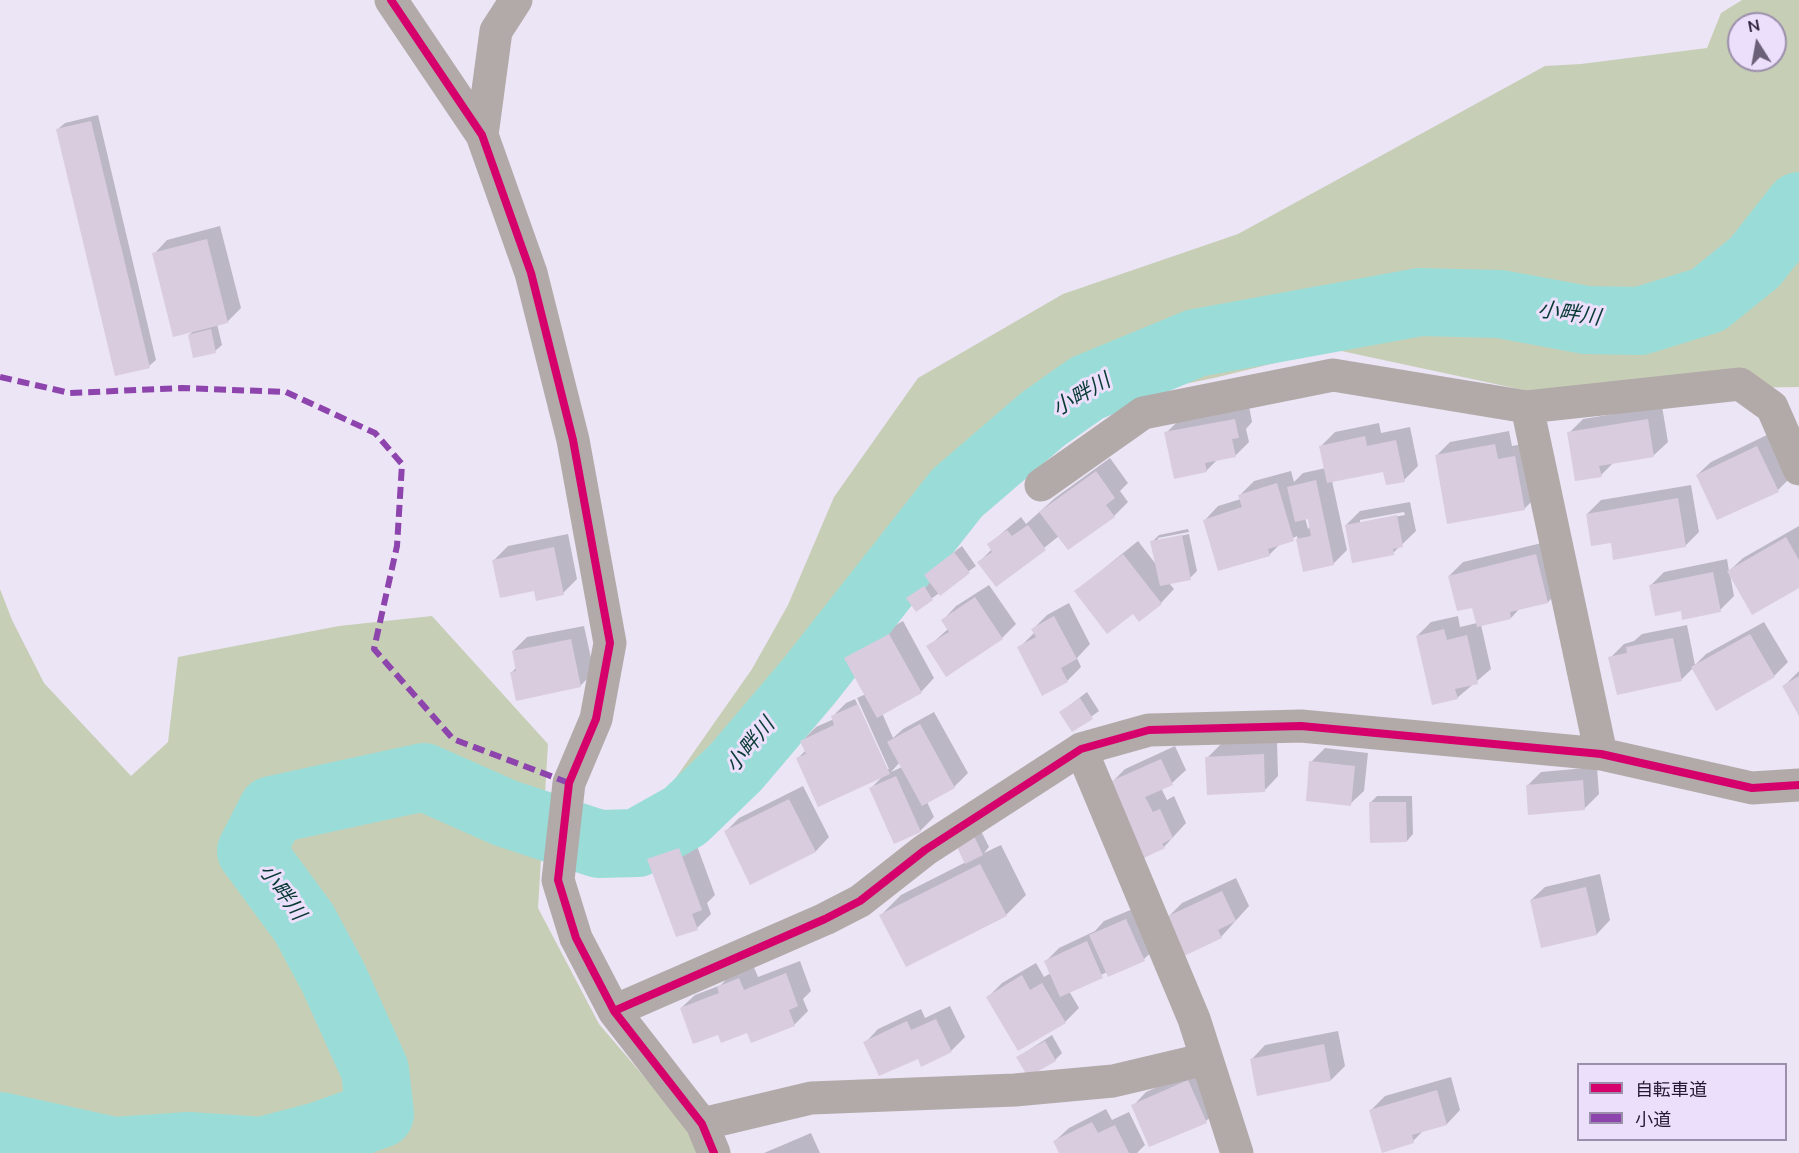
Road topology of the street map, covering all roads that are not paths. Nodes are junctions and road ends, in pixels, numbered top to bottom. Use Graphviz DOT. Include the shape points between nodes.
graph roads {
  1 [pos="392,0"];
  2 [pos="516,0"];
  3 [pos="482,135"];
  4 [pos="1527,407"];
  5 [pos="1799,469"];
  6 [pos="1041,485"];
  7 [pos="1081,749"];
  8 [pos="1601,754"];
  9 [pos="1799,785"];
  10 [pos="614,1011"];
  11 [pos="1206,1059"];
  12 [pos="708,1138"];
  13 [pos="1237,1153"];
  1 -- 3 [label="street"];
  2 -- 3 [label="street" via="496,31"];
  3 -- 10 [label="street" via="531,273 573,440 610,643 596,719 569,783 558,880 576,938"];
  4 -- 5 [label="street" via="1740,384 1772,407"];
  4 -- 6 [label="street" via="1333,375 1143,413"];
  4 -- 8 [label="street"];
  7 -- 8 [label="street" via="1149,730 1301,726"];
  7 -- 10 [label="street" via="926,850 860,901"];
  7 -- 11 [label="street" via="1194,1019"];
  8 -- 9 [label="street" via="1752,788"];
  10 -- 12 [label="street"];
  11 -- 12 [label="street" via="1113,1081 1015,1090 811,1098"];
  11 -- 13 [label="street"];
}
